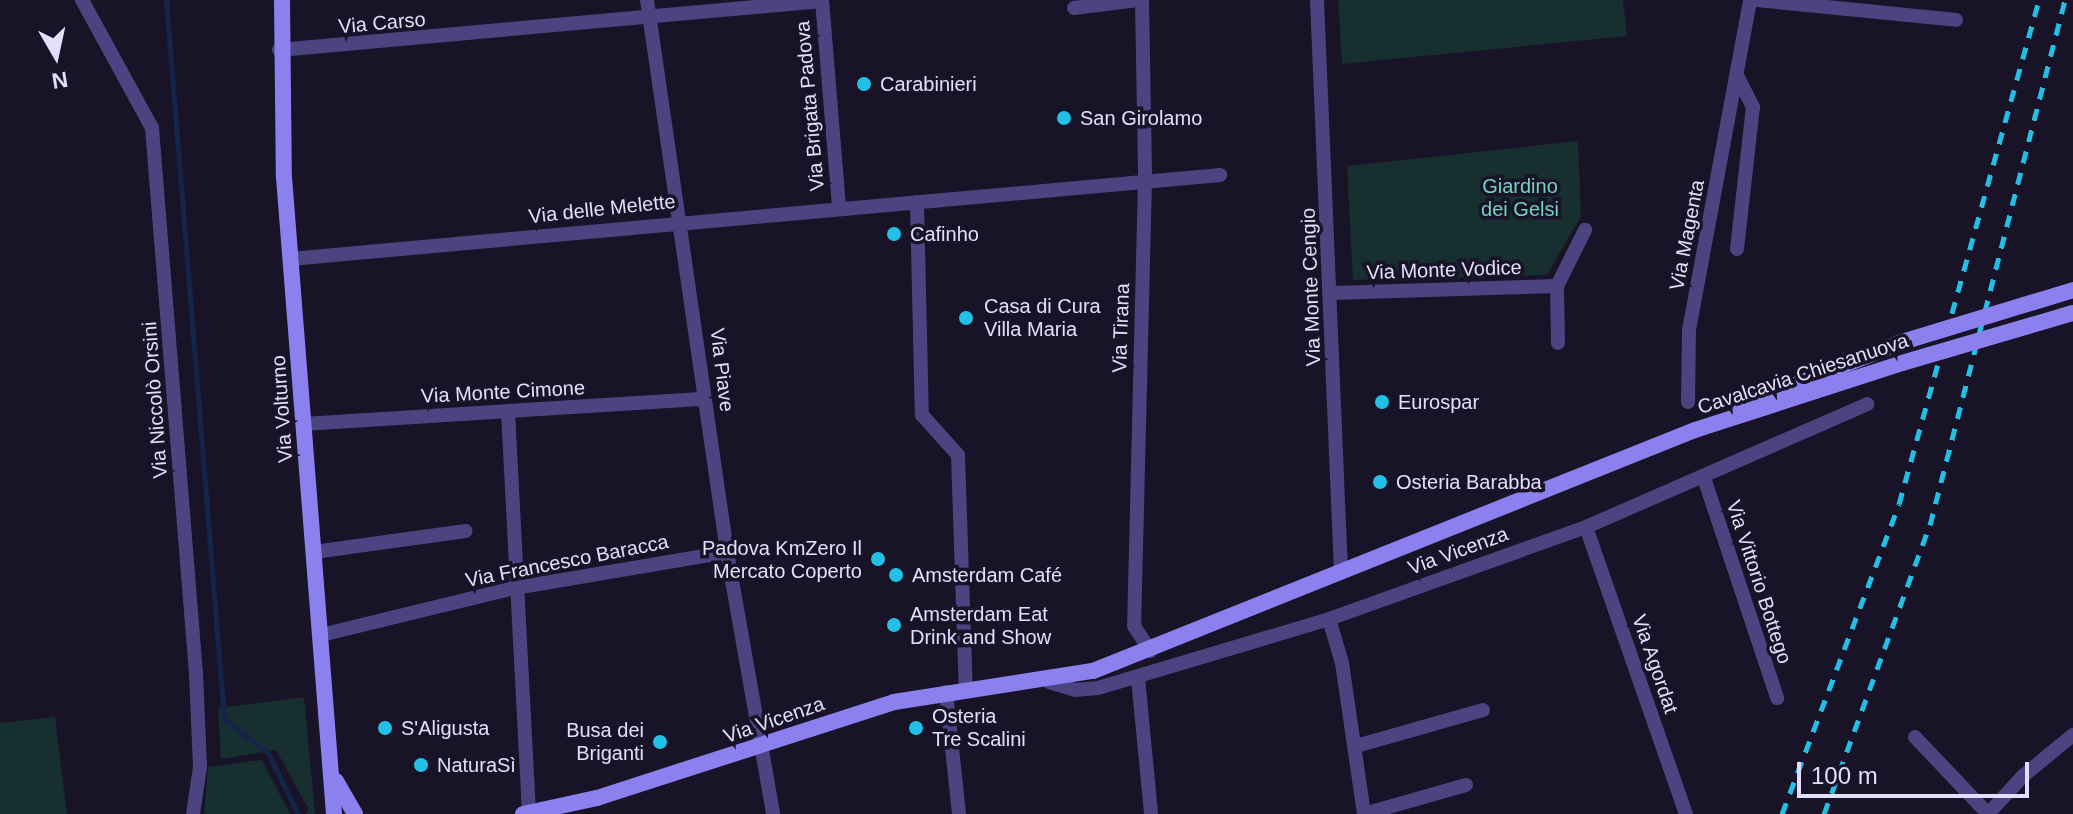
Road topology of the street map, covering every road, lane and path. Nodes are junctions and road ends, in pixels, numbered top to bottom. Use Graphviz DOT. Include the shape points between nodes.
graph roads {
  1 [pos="82,0"];
  2 [pos="282,0"];
  3 [pos="647,0"];
  4 [pos="1140,0"];
  5 [pos="1317,0"];
  6 [pos="1750,0"];
  7 [pos="1757,0"];
  8 [pos="822,1"];
  9 [pos="1074,8"];
  10 [pos="650,16"];
  11 [pos="1956,20"];
  12 [pos="279,50"];
  13 [pos="1738,77"];
  14 [pos="1220,175"];
  15 [pos="1145,180"];
  16 [pos="917,202"];
  17 [pos="839,208"];
  18 [pos="682,221"];
  19 [pos="1585,230"];
  20 [pos="1737,249"];
  21 [pos="290,259"];
  22 [pos="1557,286"];
  23 [pos="2073,290"];
  24 [pos="1332,293"];
  25 [pos="2073,313"];
  26 [pos="1558,343"];
  27 [pos="705,399"];
  28 [pos="1688,402"];
  29 [pos="1867,404"];
  30 [pos="508,412"];
  31 [pos="303,424"];
  32 [pos="1695,430"];
  33 [pos="1704,478"];
  34 [pos="1586,527"];
  35 [pos="466,531"];
  36 [pos="314,552"];
  37 [pos="727,552"];
  38 [pos="1341,572"];
  39 [pos="519,588"];
  40 [pos="1329,619"];
  41 [pos="321,635"];
  42 [pos="1150,651"];
  43 [pos="1138,678"];
  44 [pos="1049,682"];
  45 [pos="966,690"];
  46 [pos="946,692"];
  47 [pos="1777,698"];
  48 [pos="1483,710"];
  49 [pos="2073,735"];
  50 [pos="1915,737"];
  51 [pos="764,745"];
  52 [pos="1356,746"];
  53 [pos="334,773"];
  54 [pos="1466,785"];
  55 [pos="597,798"];
  56 [pos="526,813"];
  57 [pos="193,814"];
  58 [pos="334,814"];
  59 [pos="355,814"];
  60 [pos="560,814"];
  61 [pos="773,814"];
  62 [pos="959,814"];
  63 [pos="1151,814"];
  64 [pos="1364,814"];
  65 [pos="1686,814"];
  66 [pos="1988,814"];
  1 -- 57 [label="street, Via Niccolò Orsini" via="152,128 196,674 200,767"];
  2 -- 12 [label="main road, Via Volturno"];
  3 -- 10 [label="street, Via Piave"];
  4 -- 9 [label="street, Via Tirana"];
  4 -- 15 [label="street, Via Tirana"];
  5 -- 24 [label="street, Via Monte Cengio"];
  6 -- 13 [label="street, Via Magenta"];
  7 -- 11 [label="street"];
  8 -- 10 [label="street, Via Carso"];
  8 -- 17 [label="street, Via Brigata Padova"];
  10 -- 12 [label="street, Via Carso"];
  10 -- 18 [label="street, Via Piave"];
  12 -- 21 [label="main road, Via Volturno"];
  13 -- 20 [label="street" via="1753,107"];
  13 -- 28 [label="street, Via Magenta" via="1689,330"];
  14 -- 15 [label="street, Via delle Melette"];
  15 -- 16 [label="street, Via delle Melette"];
  15 -- 42 [label="street, Via Tirana" via="1134,576 1135,633"];
  16 -- 17 [label="street, Via delle Melette"];
  16 -- 45 [label="street" via="922,415 958,455"];
  17 -- 18 [label="street, Via delle Melette"];
  18 -- 21 [label="street, Via delle Melette"];
  18 -- 27 [label="street, Via Piave"];
  19 -- 22 [label="street"];
  21 -- 31 [label="main road, Via Volturno"];
  22 -- 24 [label="street, Via Monte Vodice"];
  22 -- 26 [label="street"];
  23 -- 32 [label="main road, Cavalcavia Chiesanuova, bridge" via="1899,343 1766,394"];
  24 -- 38 [label="street, Via Monte Cengio"];
  25 -- 32 [label="main road, Cavalcavia Chiesanuova, bridge"];
  27 -- 30 [label="street, Via Monte Cimone"];
  27 -- 37 [label="street, Via Piave"];
  29 -- 33 [label="street, Via Vicenza"];
  30 -- 31 [label="street, Via Monte Cimone"];
  30 -- 39 [label="street"];
  31 -- 36 [label="main road, Via Volturno"];
  32 -- 38 [label="main road, Via Vicenza"];
  33 -- 34 [label="street, Via Vicenza"];
  33 -- 47 [label="street, Via Vittorio Bottego"];
  34 -- 40 [label="street, Via Vicenza"];
  34 -- 65 [label="street, Via Agordat"];
  35 -- 36 [label="street"];
  36 -- 41 [label="main road, Via Volturno"];
  37 -- 39 [label="street, Via Francesco Baracca"];
  37 -- 51 [label="street, Via Piave"];
  38 -- 42 [label="main road, Via Vicenza"];
  39 -- 41 [label="street, Via Francesco Baracca"];
  39 -- 56 [label="street"];
  40 -- 43 [label="street, Via Vicenza"];
  40 -- 52 [label="street"];
  41 -- 53 [label="main road, Via Volturno"];
  42 -- 44 [label="main road, Via Vicenza"];
  43 -- 44 [label="street, Via Vicenza" via="1075,690"];
  43 -- 63 [label="street"];
  44 -- 45 [label="main road, Via Vicenza"];
  45 -- 46 [label="main road, Via Vicenza"];
  46 -- 51 [label="main road, Via Vicenza" via="894,702"];
  46 -- 62 [label="street"];
  48 -- 52 [label="street"];
  49 -- 66 [label="street" via="2023,776"];
  50 -- 66 [label="street"];
  51 -- 55 [label="main road, Via Vicenza"];
  51 -- 61 [label="street, Via Piave"];
  52 -- 64 [label="street"];
  53 -- 58 [label="main road, Via Volturno"];
  53 -- 59 [label="main road"];
  54 -- 64 [label="street"];
  55 -- 56 [label="main road, Via Vicenza"];
  55 -- 60 [label="main road, Via Vicenza"];
}
